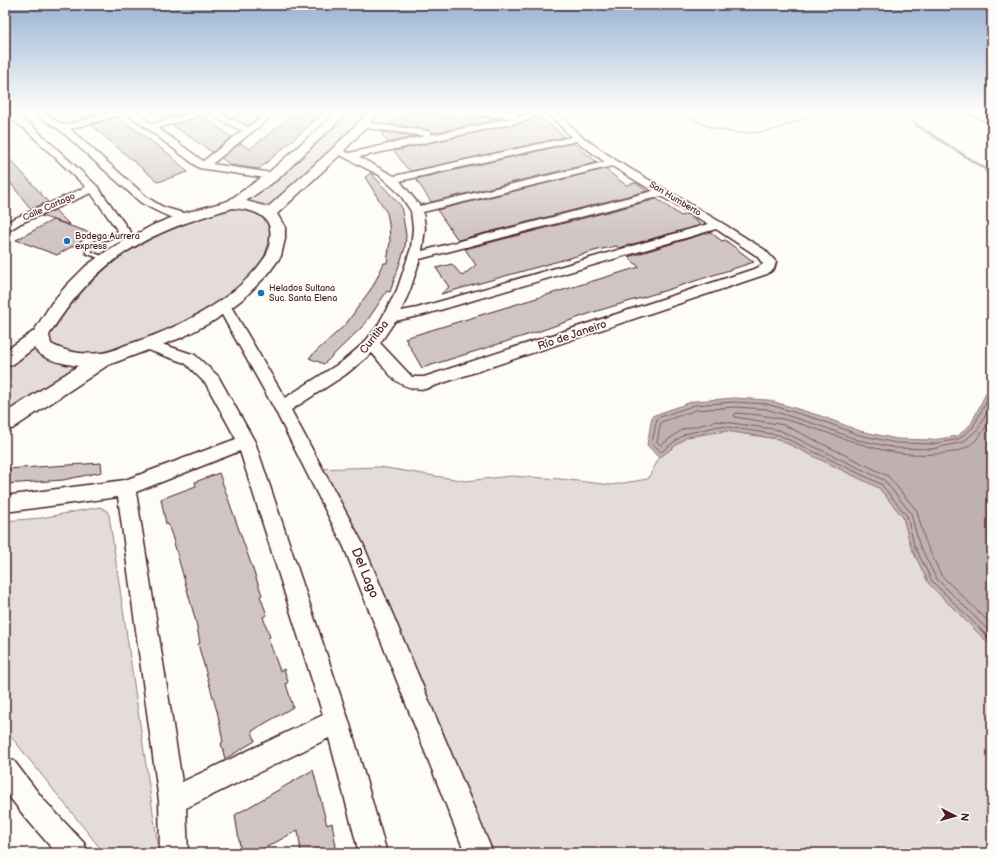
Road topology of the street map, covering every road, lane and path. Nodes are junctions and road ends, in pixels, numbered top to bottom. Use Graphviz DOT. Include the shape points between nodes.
graph roads {
  1 [pos="55,152"];
  2 [pos="90,152"];
  3 [pos="184,152"];
  4 [pos="221,152"];
  5 [pos="299,152"];
  6 [pos="348,152"];
  7 [pos="515,152"];
  8 [pos="598,152"];
  9 [pos="343,153"];
  10 [pos="613,163"];
  11 [pos="203,166"];
  12 [pos="273,176"];
  13 [pos="393,179"];
  14 [pos="93,188"];
  15 [pos="663,192"];
  16 [pos="233,204"];
  17 [pos="417,210"];
  18 [pos="270,213"];
  19 [pos="7,214"];
  20 [pos="186,217"];
  21 [pos="17,221"];
  22 [pos="718,225"];
  23 [pos="5,228"];
  24 [pos="128,236"];
  25 [pos="761,253"];
  26 [pos="414,257"];
  27 [pos="224,306"];
  28 [pos="390,317"];
  29 [pos="40,335"];
  30 [pos="371,344"];
  31 [pos="150,345"];
  32 [pos="5,360"];
  33 [pos="102,360"];
  34 [pos="282,408"];
  35 [pos="5,423"];
  36 [pos="246,442"];
  37 [pos="126,488"];
  38 [pos="5,504"];
  39 [pos="337,721"];
  40 [pos="5,770"];
  41 [pos="172,801"];
  42 [pos="473,851"];
  43 [pos="74,853"];
  44 [pos="174,853"];
  45 [pos="373,853"];
  1 -- 14 [label="street"];
  2 -- 20 [label="street" via="144,200 158,209"];
  3 -- 11 [label="street"];
  4 -- 11 [label="street"];
  5 -- 12 [label="street"];
  6 -- 9 [label="street"];
  7 -- 13 [label="street"];
  8 -- 10 [label="street, San Humberto"];
  9 -- 13 [label="street"];
  9 -- 18 [label="street"];
  10 -- 15 [label="street, San Humberto"];
  10 -- 17 [label="street"];
  11 -- 12 [label="street"];
  12 -- 16 [label="street"];
  13 -- 17 [label="street"];
  14 -- 21 [label="street, Calle Cartago"];
  14 -- 24 [label="street"];
  15 -- 22 [label="street, San Humberto"];
  15 -- 26 [label="street"];
  16 -- 18 [label="street" via="249,205"];
  16 -- 20 [label="street"];
  17 -- 26 [label="street, Curitiba" via="419,232"];
  18 -- 27 [label="street" via="276,219 278,231 272,259 245,289"];
  19 -- 21 [label="street"];
  20 -- 24 [label="street"];
  21 -- 23 [label="street, Calle Cartago"];
  22 -- 25 [label="street, San Humberto"];
  22 -- 28 [label="street" via="418,312"];
  24 -- 29 [label="street" via="72,290"];
  25 -- 30 [label="street, Río de Janeiro" via="770,262 762,271 425,384 406,381"];
  26 -- 28 [label="street, Curitiba" via="409,281"];
  27 -- 31 [label="street" via="185,330"];
  27 -- 34 [label="street, Del Lago"];
  28 -- 30 [label="street, Curitiba"];
  29 -- 32 [label="street"];
  29 -- 33 [label="street" via="42,348 55,355 75,360"];
  30 -- 34 [label="street, Curitiba" via="359,357"];
  31 -- 33 [label="street"];
  31 -- 36 [label="street" via="190,358 212,380"];
  33 -- 35 [label="street"];
  34 -- 42 [label="street, Del Lago" via="353,544"];
  36 -- 37 [label="street"];
  36 -- 39 [label="street"];
  37 -- 38 [label="street"];
  37 -- 41 [label="street"];
  39 -- 41 [label="street"];
  39 -- 45 [label="street"];
  40 -- 43 [label="street"];
  41 -- 44 [label="street"];
}
